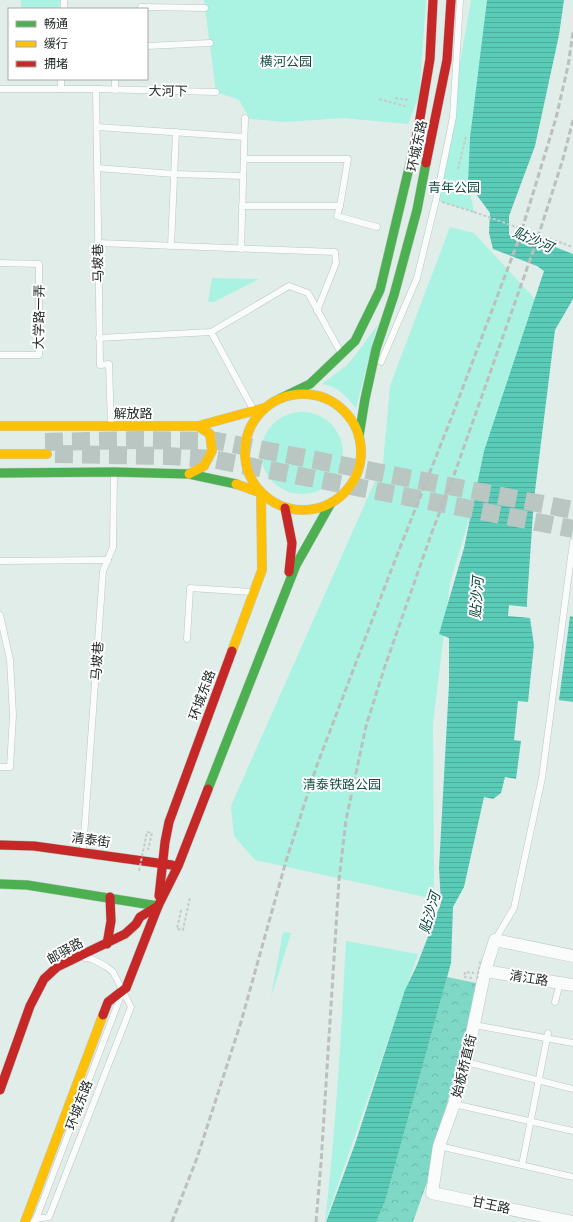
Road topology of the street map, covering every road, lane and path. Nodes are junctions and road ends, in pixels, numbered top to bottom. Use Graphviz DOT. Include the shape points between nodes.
graph roads {
  1 [pos="141,0"];
  2 [pos="433,0"];
  3 [pos="450,0"];
  4 [pos="460,0"];
  5 [pos="141,8"];
  6 [pos="205,8"];
  7 [pos="210,43"];
  8 [pos="148,46"];
  9 [pos="61,80"];
  10 [pos="115,80"];
  11 [pos="0,89"];
  12 [pos="61,89"];
  13 [pos="96,89"];
  14 [pos="115,90"];
  15 [pos="216,92"];
  16 [pos="395,98"];
  17 [pos="379,99"];
  18 [pos="412,101"];
  19 [pos="408,107"];
  20 [pos="245,118"];
  21 [pos="97,127"];
  22 [pos="176,132"];
  23 [pos="466,136"];
  24 [pos="244,137"];
  25 [pos="244,159"];
  26 [pos="97,168"];
  27 [pos="458,169"];
  28 [pos="174,174"];
  29 [pos="243,176"];
  30 [pos="436,200"];
  31 [pos="242,206"];
  32 [pos="340,206"];
  33 [pos="377,227"];
  34 [pos="98,243"];
  35 [pos="171,246"];
  36 [pos="573,246"];
  37 [pos="241,249"];
  38 [pos="0,263"];
  39 [pos="317,311"];
  40 [pos="212,332"];
  41 [pos="99,338"];
  42 [pos="342,354"];
  43 [pos="0,355"];
  44 [pos="281,398"];
  45 [pos="365,399"];
  46 [pos="264,408"];
  47 [pos="254,411"];
  48 [pos="0,426"];
  49 [pos="111,426"];
  50 [pos="198,426"];
  51 [pos="359,436"];
  52 [pos="0,454"];
  53 [pos="47,454"];
  54 [pos="114,472"];
  55 [pos="0,473"];
  56 [pos="189,474"];
  57 [pos="261,493"];
  58 [pos="332,503"];
  59 [pos="285,508"];
  60 [pos="573,542"];
  61 [pos="108,560"];
  62 [pos="0,561"];
  63 [pos="253,592"];
  64 [pos="285,595"];
  65 [pos="0,615"];
  66 [pos="187,639"];
  67 [pos="0,767"];
  68 [pos="0,845"];
  69 [pos="148,850"];
  70 [pos="83,852"];
  71 [pos="162,863"];
  72 [pos="178,866"];
  73 [pos="139,871"];
  74 [pos="0,884"];
  75 [pos="110,897"];
  76 [pos="190,897"];
  77 [pos="158,906"];
  78 [pos="180,910"];
  79 [pos="495,940"];
  80 [pos="107,944"];
  81 [pos="79,956"];
  82 [pos="573,956"];
  83 [pos="481,959"];
  84 [pos="482,975"];
  85 [pos="560,983"];
  86 [pos="573,985"];
  87 [pos="122,991"];
  88 [pos="555,1002"];
  89 [pos="474,1025"];
  90 [pos="547,1036"];
  91 [pos="573,1043"];
  92 [pos="466,1062"];
  93 [pos="538,1081"];
  94 [pos="573,1089"];
  95 [pos="0,1090"];
  96 [pos="454,1104"];
  97 [pos="530,1122"];
  98 [pos="573,1131"];
  99 [pos="439,1146"];
  100 [pos="522,1165"];
  101 [pos="573,1177"];
  102 [pos="432,1193"];
  103 [pos="34,1221"];
  104 [pos="25,1222"];
  105 [pos="572,1222"];
  1 -- 5 [label="lane"];
  2 -- 42 [label="main road, 环城东路" via="430,59 419,124 380,290 355,341"];
  3 -- 45 [label="main road, 环城东路" via="447,60 417,210 376,349"];
  4 -- 30 [label="lane" via="453,117"];
  5 -- 6 [label="lane"];
  7 -- 8 [label="lane"];
  9 -- 12 [label="lane"];
  10 -- 14 [label="lane"];
  11 -- 12 [label="lane, 大河下"];
  12 -- 13 [label="lane, 大河下"];
  13 -- 14 [label="lane, 大河下"];
  13 -- 21 [label="lane, 马坡巷"];
  14 -- 15 [label="lane, 大河下"];
  16 -- 18 [label="path"];
  17 -- 19 [label="path"];
  20 -- 24 [label="lane"];
  21 -- 22 [label="lane"];
  21 -- 26 [label="lane, 马坡巷"];
  22 -- 24 [label="lane"];
  22 -- 28 [label="lane"];
  23 -- 27 [label="path"];
  24 -- 25 [label="lane"];
  25 -- 29 [label="lane"];
  25 -- 32 [label="lane" via="348,159"];
  26 -- 28 [label="lane"];
  26 -- 34 [label="lane, 马坡巷"];
  28 -- 29 [label="lane"];
  28 -- 35 [label="lane"];
  29 -- 31 [label="lane"];
  30 -- 36 [label="path, bridge"];
  30 -- 45 [label="lane" via="417,278"];
  31 -- 32 [label="lane"];
  31 -- 37 [label="lane"];
  32 -- 33 [label="lane" via="337,216"];
  34 -- 35 [label="lane"];
  34 -- 41 [label="lane, 马坡巷"];
  35 -- 37 [label="lane"];
  37 -- 39 [label="lane" via="335,252 336,262"];
  38 -- 43 [label="lane, 大学路一弄" via="39,264 39,355"];
  39 -- 40 [label="lane" via="308,293 289,286"];
  39 -- 42 [label="lane"];
  40 -- 41 [label="lane"];
  40 -- 47 [label="lane"];
  41 -- 49 [label="lane, 马坡巷" via="100,365 109,364"];
  42 -- 44 [label="main road, 环城东路" via="310,384"];
  44 -- 46 [label="main road"];
  44 -- 51 [label="main road" via="300,394 319,396 336,405 350,418"];
  45 -- 51 [label="main road"];
  46 -- 47 [label="main road, 解放路"];
  46 -- 57 [label="main road" via="252,422 245,440 244,459 250,478"];
  47 -- 50 [label="main road, 解放路"];
  48 -- 49 [label="main road, 解放路"];
  49 -- 50 [label="main road, 解放路"];
  50 -- 56 [label="main road" via="210,434 212,452 204,466"];
  51 -- 58 [label="main road" via="360,465 355,479"];
  52 -- 53 [label="main road"];
  54 -- 55 [label="main road"];
  54 -- 56 [label="main road"];
  54 -- 61 [label="lane, 马坡巷" via="113,547"];
  56 -- 57 [label="main road" via="242,485"];
  57 -- 59 [label="main road"];
  57 -- 63 [label="main road, 环城东路" via="262,570"];
  58 -- 59 [label="main road" via="317,509"];
  58 -- 64 [label="main road" via="296,565"];
  59 -- 64 [label="main road" via="292,543"];
  60 -- 79 [label="lane" via="542,778 514,908"];
  61 -- 62 [label="lane"];
  61 -- 70 [label="lane, 马坡巷" via="103,571"];
  63 -- 66 [label="lane" via="190,588"];
  63 -- 71 [label="main road, 环城东路" via="169,822"];
  64 -- 72 [label="main road, 环城东路"];
  65 -- 67 [label="lane" via="10,660 14,715 10,767"];
  68 -- 70 [label="main road, 清泰街"];
  69 -- 73 [label="path, bridge" via="152,833 146,832"];
  70 -- 71 [label="main road, 清泰街"];
  71 -- 72 [label="main road, 清泰街"];
  71 -- 77 [label="main road, 环城东路"];
  72 -- 77 [label="main road, 环城东路"];
  74 -- 75 [label="main road" via="27,885"];
  75 -- 77 [label="main road"];
  75 -- 80 [label="main road" via="112,920"];
  76 -- 78 [label="path" via="183,930 176,929"];
  77 -- 80 [label="main road, 邮驿路" via="140,917 125,934"];
  77 -- 87 [label="main road, 环城东路" via="126,988"];
  79 -- 82 [label="street"];
  79 -- 84 [label="street, 始板桥直街"];
  80 -- 81 [label="main road, 邮驿路"];
  81 -- 87 [label="lane" via="107,967 113,972"];
  81 -- 95 [label="main road, 邮驿路" via="57,967 44,979 30,1006"];
  83 -- 84 [label="path, bridge"];
  84 -- 84 [label="path" via="464,977 465,972"];
  84 -- 85 [label="street, 清江路"];
  84 -- 89 [label="street, 始板桥直街"];
  85 -- 86 [label="street, 清江路"];
  85 -- 88 [label="lane"];
  87 -- 103 [label="lane, 环城东路"];
  87 -- 103 [label="lane, 环城东路" via="131,1007 49,1217"];
  87 -- 104 [label="main road, 环城东路" via="108,1002"];
  89 -- 90 [label="lane"];
  89 -- 92 [label="street, 始板桥直街"];
  90 -- 91 [label="lane"];
  90 -- 93 [label="lane"];
  92 -- 93 [label="lane"];
  92 -- 96 [label="street, 始板桥直街"];
  93 -- 94 [label="lane"];
  93 -- 97 [label="lane"];
  96 -- 97 [label="lane"];
  96 -- 99 [label="street, 始板桥直街"];
  97 -- 98 [label="lane"];
  97 -- 100 [label="lane"];
  99 -- 100 [label="lane"];
  99 -- 102 [label="street, 始板桥直街"];
  100 -- 101 [label="lane"];
  102 -- 105 [label="street, 甘王路"];
}
